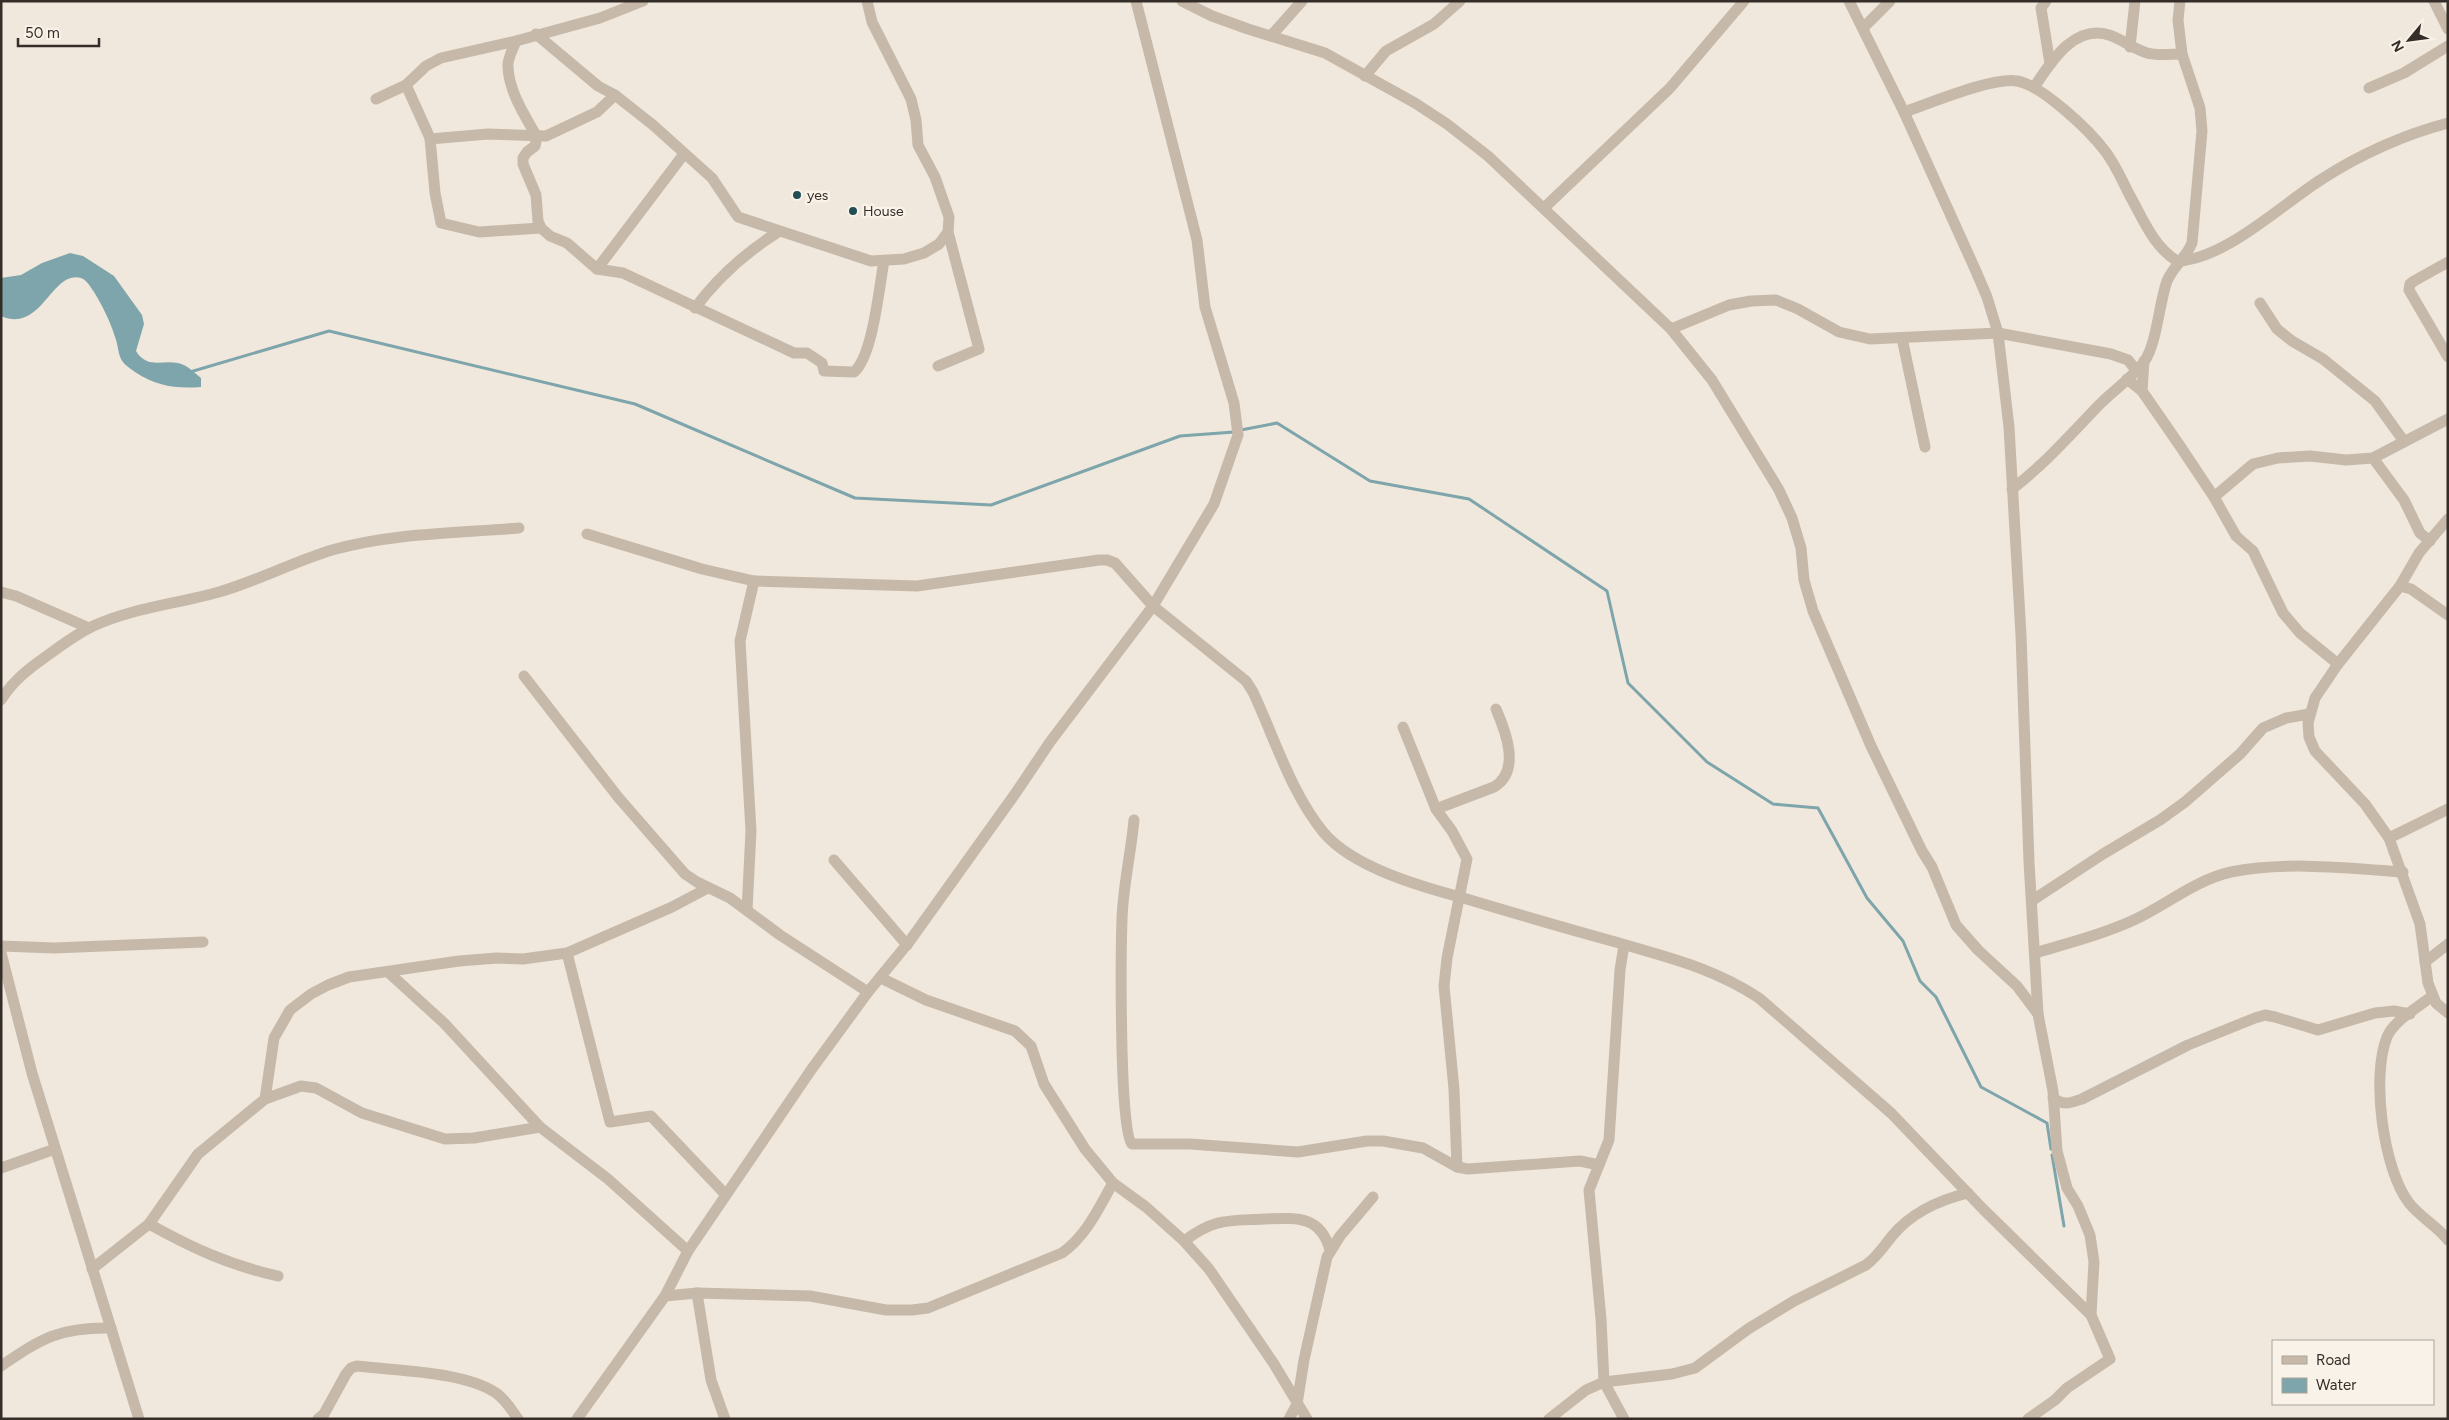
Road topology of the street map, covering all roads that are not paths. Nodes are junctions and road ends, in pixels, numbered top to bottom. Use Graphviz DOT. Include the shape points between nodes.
graph roads {
  1 [pos="643,1"];
  2 [pos="1136,1"];
  3 [pos="1182,1"];
  4 [pos="1302,1"];
  5 [pos="1460,1"];
  6 [pos="1744,1"];
  7 [pos="1849,1"];
  8 [pos="1890,1"];
  9 [pos="2046,1"];
  10 [pos="2135,1"];
  11 [pos="2180,1"];
  12 [pos="2434,1"];
  13 [pos="864,2"];
  14 [pos="1863,28"];
  15 [pos="2448,29"];
  16 [pos="536,34"];
  17 [pos="1271,36"];
  18 [pos="516,41"];
  19 [pos="2448,46"];
  20 [pos="2130,47"];
  21 [pos="2182,54"];
  22 [pos="2050,64"];
  23 [pos="1365,76"];
  24 [pos="406,85"];
  25 [pos="2034,86"];
  26 [pos="2369,88"];
  27 [pos="615,95"];
  28 [pos="376,99"];
  29 [pos="1904,112"];
  30 [pos="2448,123"];
  31 [pos="537,137"];
  32 [pos="430,139"];
  33 [pos="684,154"];
  34 [pos="1544,208"];
  35 [pos="541,228"];
  36 [pos="778,232"];
  37 [pos="948,232"];
  38 [pos="884,261"];
  39 [pos="2177,261"];
  40 [pos="2448,262"];
  41 [pos="597,269"];
  42 [pos="2260,303"];
  43 [pos="695,308"];
  44 [pos="1671,329"];
  45 [pos="1998,333"];
  46 [pos="1902,338"];
  47 [pos="2448,357"];
  48 [pos="2140,365"];
  49 [pos="938,366"];
  50 [pos="2127,379"];
  51 [pos="2142,392"];
  52 [pos="2448,419"];
  53 [pos="2403,440"];
  54 [pos="1925,447"];
  55 [pos="2373,458"];
  56 [pos="2012,489"];
  57 [pos="2214,497"];
  58 [pos="2448,519"];
  59 [pos="519,528"];
  60 [pos="587,534"];
  61 [pos="2430,541"];
  62 [pos="754,581"];
  63 [pos="2400,586"];
  64 [pos="1,592"];
  65 [pos="1153,606"];
  66 [pos="2448,615"];
  67 [pos="89,628"];
  68 [pos="2338,664"];
  69 [pos="524,676"];
  70 [pos="1,700"];
  71 [pos="1496,709"];
  72 [pos="2309,714"];
  73 [pos="1403,727"];
  74 [pos="1436,809"];
  75 [pos="2448,809"];
  76 [pos="1134,820"];
  77 [pos="2389,838"];
  78 [pos="834,860"];
  79 [pos="2402,872"];
  80 [pos="708,888"];
  81 [pos="1459,897"];
  82 [pos="2033,900"];
  83 [pos="746,910"];
  84 [pos="203,942"];
  85 [pos="2448,944"];
  86 [pos="907,945"];
  87 [pos="1624,945"];
  88 [pos="1,946"];
  89 [pos="1,953"];
  90 [pos="567,953"];
  91 [pos="2035,953"];
  92 [pos="2425,962"];
  93 [pos="388,972"];
  94 [pos="881,978"];
  95 [pos="868,992"];
  96 [pos="2432,996"];
  97 [pos="2038,1014"];
  98 [pos="2410,1014"];
  99 [pos="2448,1014"];
  100 [pos="2053,1098"];
  101 [pos="265,1099"];
  102 [pos="540,1127"];
  103 [pos="56,1149"];
  104 [pos="1599,1165"];
  105 [pos="1457,1167"];
  106 [pos="1,1168"];
  107 [pos="1113,1183"];
  108 [pos="1968,1193"];
  109 [pos="726,1195"];
  110 [pos="1373,1197"];
  111 [pos="149,1224"];
  112 [pos="2448,1240"];
  113 [pos="1184,1241"];
  114 [pos="1330,1250"];
  115 [pos="688,1252"];
  116 [pos="92,1268"];
  117 [pos="278,1276"];
  118 [pos="697,1293"];
  119 [pos="665,1296"];
  120 [pos="2091,1315"];
  121 [pos="110,1328"];
  122 [pos="1,1366"];
  123 [pos="1604,1382"];
  124 [pos="1297,1404"];
  125 [pos="139,1419"];
  126 [pos="318,1419"];
  127 [pos="518,1419"];
  128 [pos="577,1419"];
  129 [pos="725,1419"];
  130 [pos="1289,1419"];
  131 [pos="1307,1419"];
  132 [pos="1549,1419"];
  133 [pos="1624,1419"];
  134 [pos="2028,1419"];
  1 -- 16 [label="street" via="600,18"];
  2 -- 65 [label="street" via="1198,240 1205,307 1234,403 1238,434 1214,504"];
  3 -- 17 [label="street" via="1212,16"];
  4 -- 17 [label="street"];
  5 -- 23 [label="street" via="1434,24 1386,51"];
  6 -- 34 [label="street" via="1670,88"];
  7 -- 14 [label="street"];
  8 -- 14 [label="street"];
  9 -- 22 [label="street" via="2041,8"];
  10 -- 20 [label="street"];
  11 -- 21 [label="street" via="2178,20"];
  12 -- 15 [label="street"];
  13 -- 37 [label="street" via="911,99 918,145 946,206 950,225"];
  14 -- 29 [label="street"];
  16 -- 18 [label="street"];
  16 -- 27 [label="street" via="598,86"];
  17 -- 23 [label="street" via="1325,53"];
  18 -- 24 [label="street" via="442,58 426,66"];
  18 -- 31 [label="street" via="508,66 510,80"];
  19 -- 26 [label="street" via="2404,73"];
  20 -- 21 [label="street" via="2149,54"];
  20 -- 22 [label="street" via="2108,35 2088,34 2069,43"];
  21 -- 39 [label="street" via="2200,108 2202,131 2192,243 2189,251"];
  22 -- 25 [label="street"];
  23 -- 34 [label="street" via="1448,124"];
  24 -- 28 [label="street"];
  24 -- 32 [label="street"];
  25 -- 29 [label="street" via="2016,81 1991,84"];
  25 -- 39 [label="street" via="2106,152 2154,239 2164,253"];
  27 -- 31 [label="street" via="592,115"];
  27 -- 33 [label="street"];
  29 -- 45 [label="street" via="1984,290"];
  30 -- 39 [label="street" via="2385,146 2323,178 2207,256"];
  31 -- 32 [label="street" via="488,134"];
  31 -- 35 [label="street" via="535,146 523,158 523,164 536,195"];
  32 -- 35 [label="street" via="441,223 479,232"];
  33 -- 36 [label="street" via="712,178 738,217"];
  33 -- 41 [label="street"];
  34 -- 44 [label="street"];
  35 -- 41 [label="street" via="566,243"];
  36 -- 38 [label="street" via="855,257"];
  36 -- 43 [label="street" via="729,268 710,286"];
  37 -- 38 [label="street" via="939,244 924,253"];
  37 -- 49 [label="street" via="979,349"];
  38 -- 43 [label="street" via="863,359 854,372 824,371 822,363 808,354 794,353"];
  39 -- 48 [label="street" via="2168,280 2151,346"];
  40 -- 47 [label="street" via="2414,281 2409,290"];
  41 -- 43 [label="street" via="622,273"];
  42 -- 53 [label="street" via="2276,329 2323,359 2376,401"];
  44 -- 46 [label="street" via="1729,305 1776,300 1798,308 1839,332 1870,339"];
  44 -- 97 [label="street" via="1712,380 1780,490 1801,548 1804,580 1822,633 1871,746 1932,867 1956,925 2017,986"];
  45 -- 46 [label="street"];
  45 -- 48 [label="street" via="2111,354"];
  45 -- 56 [label="street" via="2009,427"];
  46 -- 54 [label="street"];
  48 -- 50 [label="street"];
  48 -- 51 [label="street"];
  50 -- 51 [label="street"];
  50 -- 56 [label="street" via="2058,450"];
  51 -- 57 [label="street"];
  52 -- 53 [label="street"];
  53 -- 55 [label="street"];
  55 -- 57 [label="street" via="2346,460 2310,456 2253,464"];
  55 -- 61 [label="street" via="2404,500 2420,532"];
  56 -- 82 [label="street"];
  57 -- 68 [label="street" via="2236,536 2253,551 2283,612 2300,633"];
  58 -- 61 [label="street"];
  59 -- 67 [label="street" via="415,535 332,550 258,580 133,612"];
  60 -- 62 [label="street" via="702,569"];
  61 -- 63 [label="street"];
  62 -- 65 [label="street" via="917,586 1107,560 1115,564"];
  62 -- 83 [label="street" via="740,641 751,831"];
  63 -- 66 [label="street" via="2411,589"];
  63 -- 68 [label="street"];
  64 -- 67 [label="street"];
  65 -- 81 [label="street" via="1246,681 1309,813 1326,835 1370,866 1425,888"];
  65 -- 86 [label="street" via="1050,742"];
  67 -- 70 [label="street" via="23,673"];
  68 -- 72 [label="street" via="2315,698"];
  69 -- 80 [label="street" via="618,797 685,874"];
  71 -- 74 [label="street" via="1507,735 1509,764 1503,782"];
  72 -- 77 [label="street" via="2314,751 2364,804"];
  72 -- 82 [label="street" via="2286,718 2263,728 2240,754 2185,802"];
  73 -- 74 [label="street"];
  74 -- 81 [label="street" via="1467,859"];
  75 -- 77 [label="street"];
  76 -- 105 [label="street" via="1122,917 1124,1089 1129,1141 1139,1145 1190,1144 1298,1152 1384,1140 1423,1148"];
  77 -- 79 [label="street"];
  78 -- 86 [label="street"];
  79 -- 91 [label="street" via="2335,867 2232,872 2214,876 2133,920"];
  79 -- 92 [label="street" via="2420,924"];
  80 -- 83 [label="street"];
  80 -- 90 [label="street"];
  81 -- 87 [label="street"];
  81 -- 105 [label="street" via="1444,986 1454,1089"];
  82 -- 91 [label="street"];
  83 -- 95 [label="street"];
  84 -- 88 [label="street" via="54,948"];
  85 -- 92 [label="street"];
  86 -- 94 [label="street"];
  87 -- 104 [label="street" via="1609,1140"];
  87 -- 108 [label="street" via="1704,968 1735,982 1759,998 1891,1113"];
  89 -- 103 [label="street" via="32,1073"];
  90 -- 93 [label="street" via="523,959 458,960"];
  90 -- 109 [label="street" via="610,1122 651,1116"];
  91 -- 97 [label="street"];
  92 -- 96 [label="street"];
  93 -- 101 [label="street" via="349,977 328,984 290,1010 274,1038"];
  93 -- 102 [label="street" via="444,1023"];
  94 -- 95 [label="street"];
  94 -- 107 [label="street" via="926,1000 1023,1036 1031,1046 1044,1084 1057,1106 1085,1149"];
  95 -- 109 [label="street"];
  96 -- 98 [label="street"];
  96 -- 99 [label="street"];
  97 -- 100 [label="street"];
  98 -- 100 [label="street" via="2400,1011 2374,1013 2318,1030 2265,1016 2188,1045 2082,1099 2061,1104"];
  98 -- 112 [label="street" via="2387,1037 2381,1064 2383,1129 2396,1180 2409,1203"];
  100 -- 120 [label="street" via="2056,1151 2090,1234 2094,1262"];
  101 -- 102 [label="street" via="301,1086 316,1088 362,1113 445,1139 474,1138"];
  101 -- 111 [label="street" via="198,1154"];
  102 -- 115 [label="street" via="608,1179"];
  103 -- 106 [label="street"];
  103 -- 116 [label="street"];
  104 -- 105 [label="street" via="1580,1162"];
  104 -- 123 [label="street" via="1589,1190"];
  107 -- 113 [label="street"];
  107 -- 118 [label="street" via="1086,1230 1062,1253 928,1308 886,1310 810,1296"];
  108 -- 120 [label="street"];
  108 -- 123 [label="street" via="1944,1199 1907,1221 1877,1257 1866,1265 1794,1301 1748,1329 1695,1368"];
  109 -- 115 [label="street"];
  110 -- 114 [label="street"];
  111 -- 116 [label="street"];
  111 -- 117 [label="street" via="230,1264"];
  113 -- 114 [label="street" via="1202,1228 1227,1220 1296,1218 1311,1222 1319,1229"];
  113 -- 124 [label="street" via="1209,1269 1274,1364"];
  114 -- 124 [label="street" via="1306,1350"];
  115 -- 119 [label="street"];
  116 -- 121 [label="street"];
  118 -- 119 [label="street"];
  118 -- 129 [label="street" via="711,1380"];
  119 -- 128 [label="street"];
  120 -- 134 [label="street" via="2110,1358"];
  121 -- 122 [label="street" via="72,1330 52,1335"];
  121 -- 125 [label="street"];
  123 -- 132 [label="street" via="1586,1390"];
  123 -- 133 [label="street"];
  124 -- 130 [label="street"];
  124 -- 131 [label="street"];
  126 -- 127 [label="street" via="346,1374 357,1366 458,1378 481,1384 505,1401"];
}
